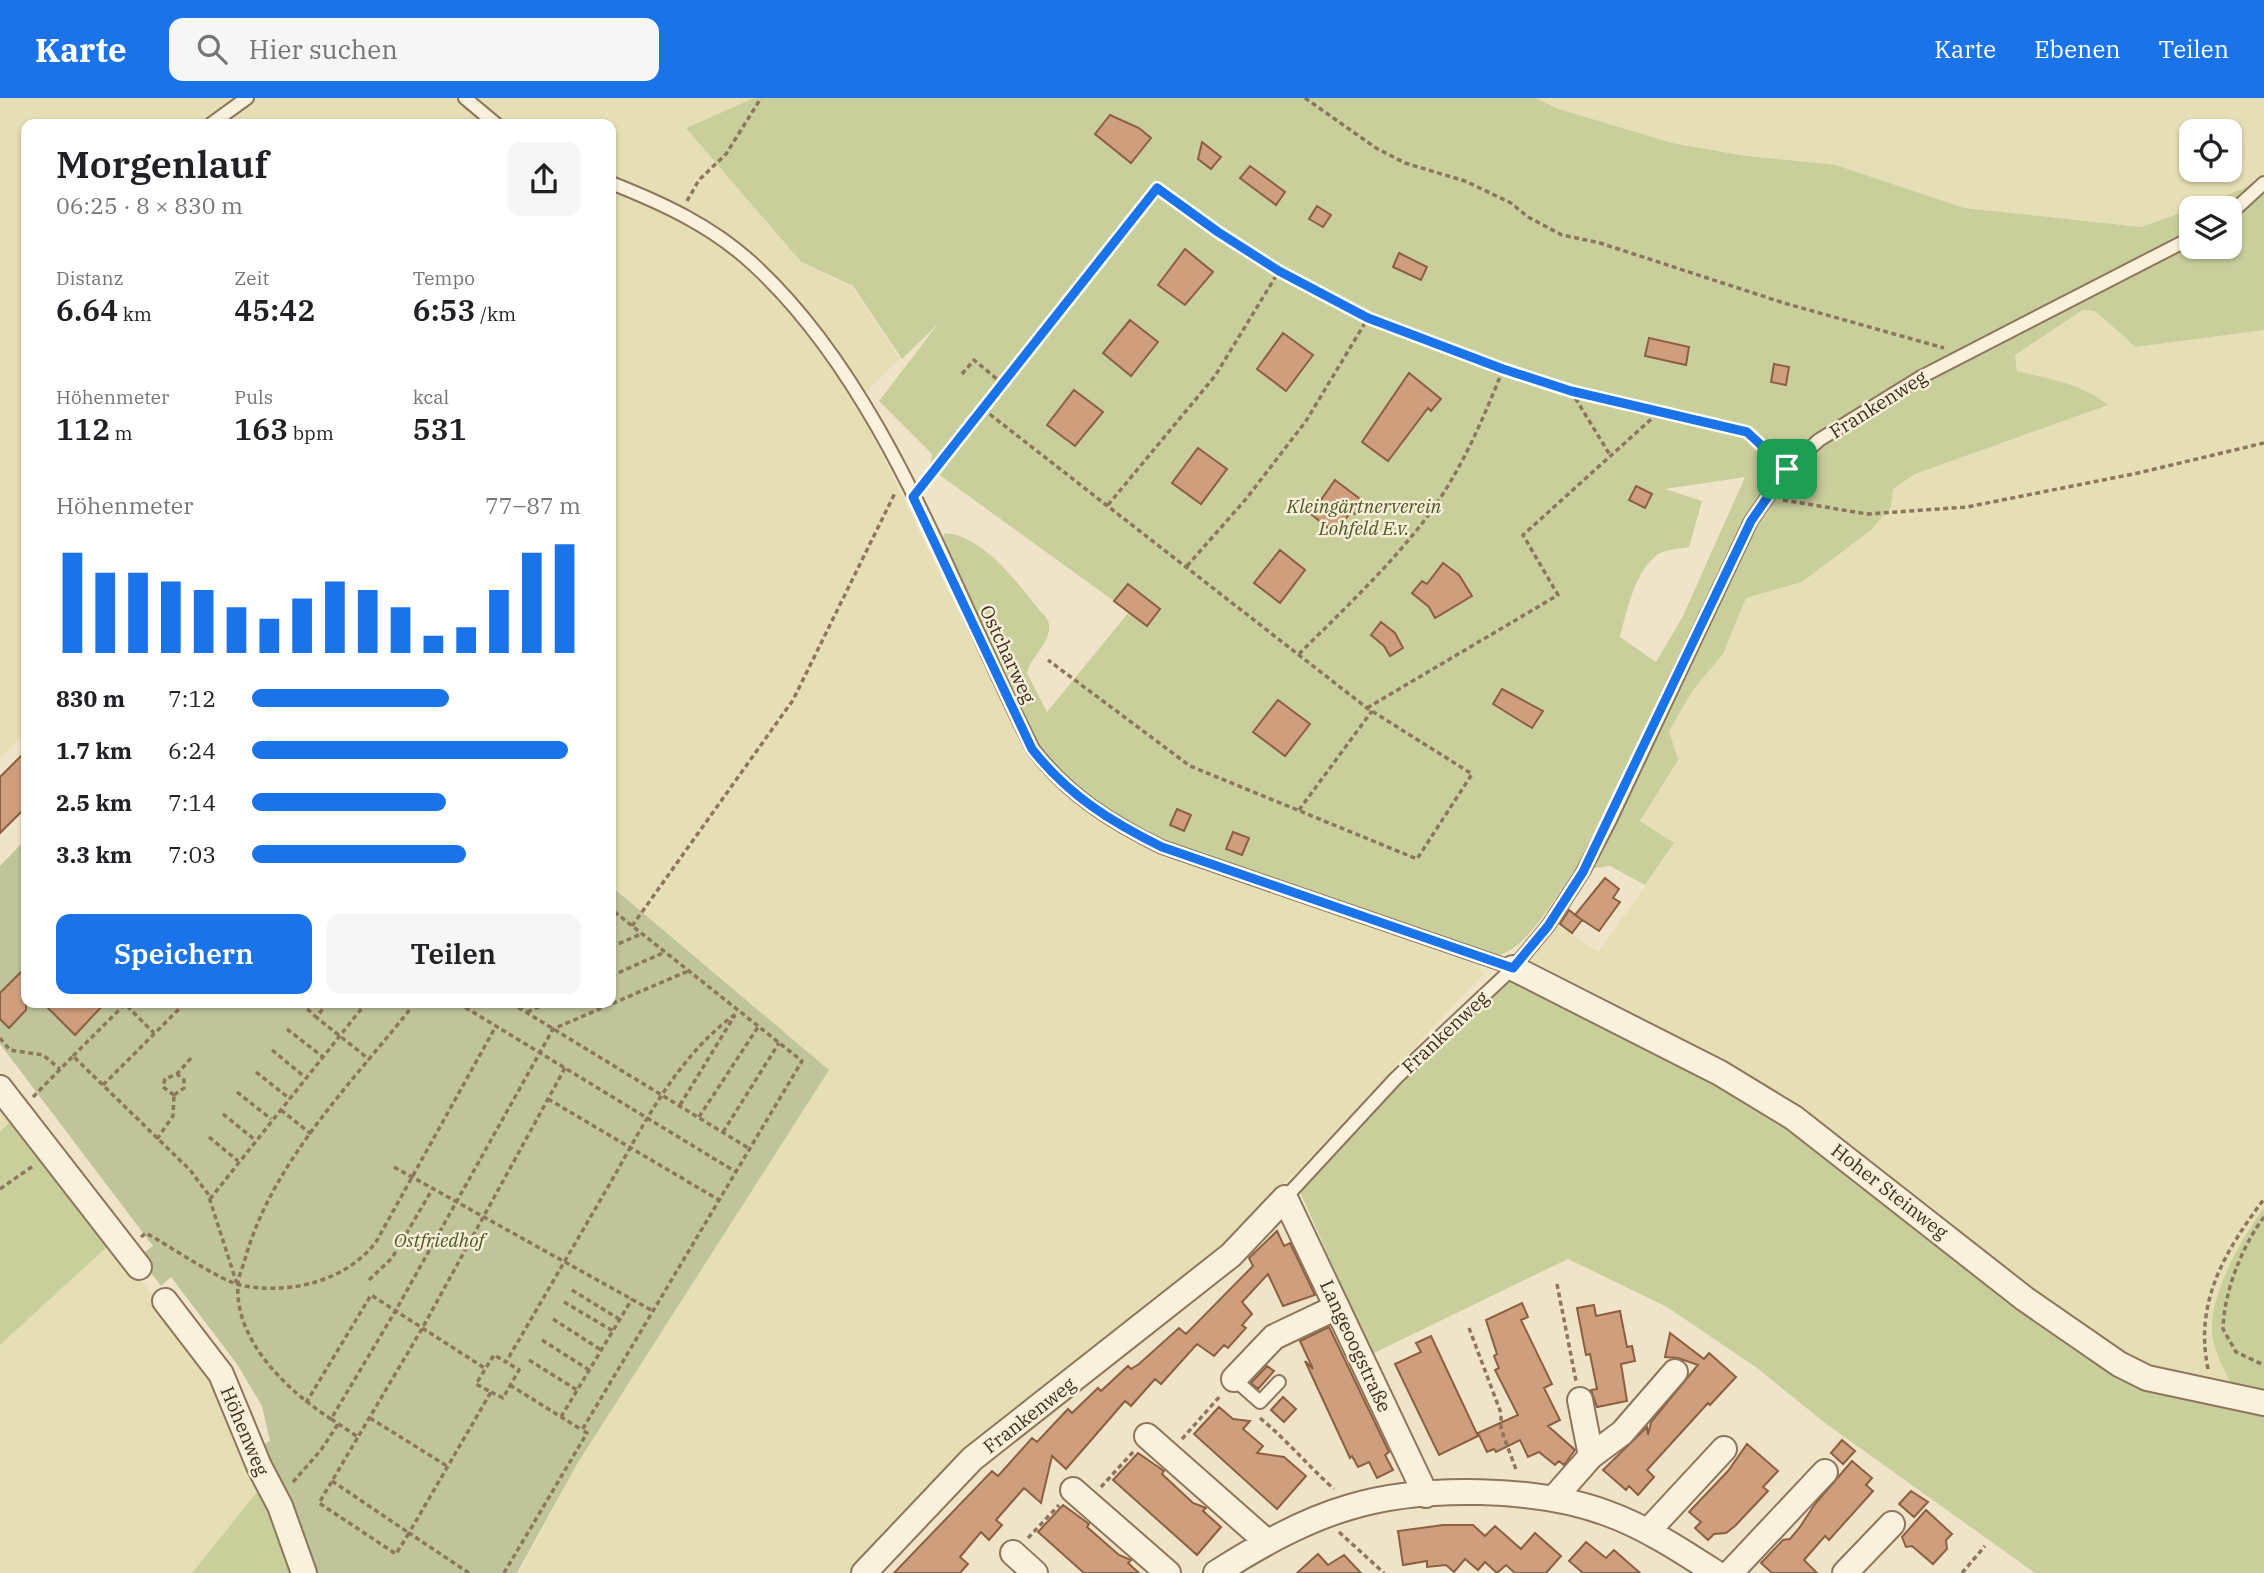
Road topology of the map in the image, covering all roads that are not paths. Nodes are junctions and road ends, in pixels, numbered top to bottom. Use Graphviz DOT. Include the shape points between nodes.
graph roads {
  1 [pos="247,98"];
  2 [pos="465,98"];
  3 [pos="219,119"];
  4 [pos="490,119"];
  5 [pos="2264,183"];
  6 [pos="616,185"];
  7 [pos="2242,203"];
  8 [pos="2179,244"];
  9 [pos="1513,968"];
  10 [pos="0,1088"];
  11 [pos="1285,1198"];
  12 [pos="132,1258"];
  13 [pos="166,1301"];
  14 [pos="1337,1307"];
  15 [pos="1675,1372"];
  16 [pos="1234,1379"];
  17 [pos="1279,1382"];
  18 [pos="1580,1401"];
  19 [pos="2264,1403"];
  20 [pos="1147,1436"];
  21 [pos="1724,1449"];
  22 [pos="1591,1456"];
  23 [pos="1825,1472"];
  24 [pos="1426,1495"];
  25 [pos="1081,1496"];
  26 [pos="1554,1498"];
  27 [pos="1892,1524"];
  28 [pos="1648,1531"];
  29 [pos="1266,1541"];
  30 [pos="1013,1553"];
  31 [pos="304,1573"];
  32 [pos="864,1573"];
  33 [pos="1035,1573"];
  34 [pos="1168,1573"];
  35 [pos="1216,1573"];
  36 [pos="1716,1573"];
  37 [pos="1730,1573"];
  38 [pos="1845,1573"];
  1 -- 3 [label="lane"];
  2 -- 4 [label="lane"];
  5 -- 7 [label="lane"];
  6 -- 9 [label="lane, Ostcharweg" via="682,214 751,262 792,303 873,422 1032,749 1054,777 1121,827 1162,847"];
  8 -- 9 [label="lane, Frankenweg" via="1963,353 1819,440 1787,469 1751,521 1583,872 1548,926"];
  9 -- 11 [label="lane, Frankenweg" via="1396,1078"];
  9 -- 19 [label="street, Hoher Steinweg" via="1720,1073 1794,1118 2025,1299 2119,1364 2147,1378"];
  10 -- 12 [label="street"];
  11 -- 14 [label="street, Langeoogstraße"];
  11 -- 32 [label="street, Frankenweg" via="1231,1255 972,1460"];
  13 -- 31 [label="street, Höhenweg" via="220,1374"];
  14 -- 16 [label="street" via="1274,1337"];
  14 -- 24 [label="street, Langeoogstraße"];
  15 -- 22 [label="street" via="1622,1433"];
  16 -- 17 [label="lane" via="1260,1402"];
  18 -- 22 [label="street"];
  20 -- 29 [label="street"];
  21 -- 28 [label="street"];
  22 -- 26 [label="street"];
  23 -- 37 [label="street"];
  24 -- 26 [label="street" via="1448,1491"];
  24 -- 29 [label="street" via="1352,1506"];
  25 -- 34 [label="street"];
  26 -- 28 [label="street"];
  27 -- 38 [label="street"];
  28 -- 36 [label="street"];
  29 -- 35 [label="street"];
  30 -- 33 [label="street"];
}
